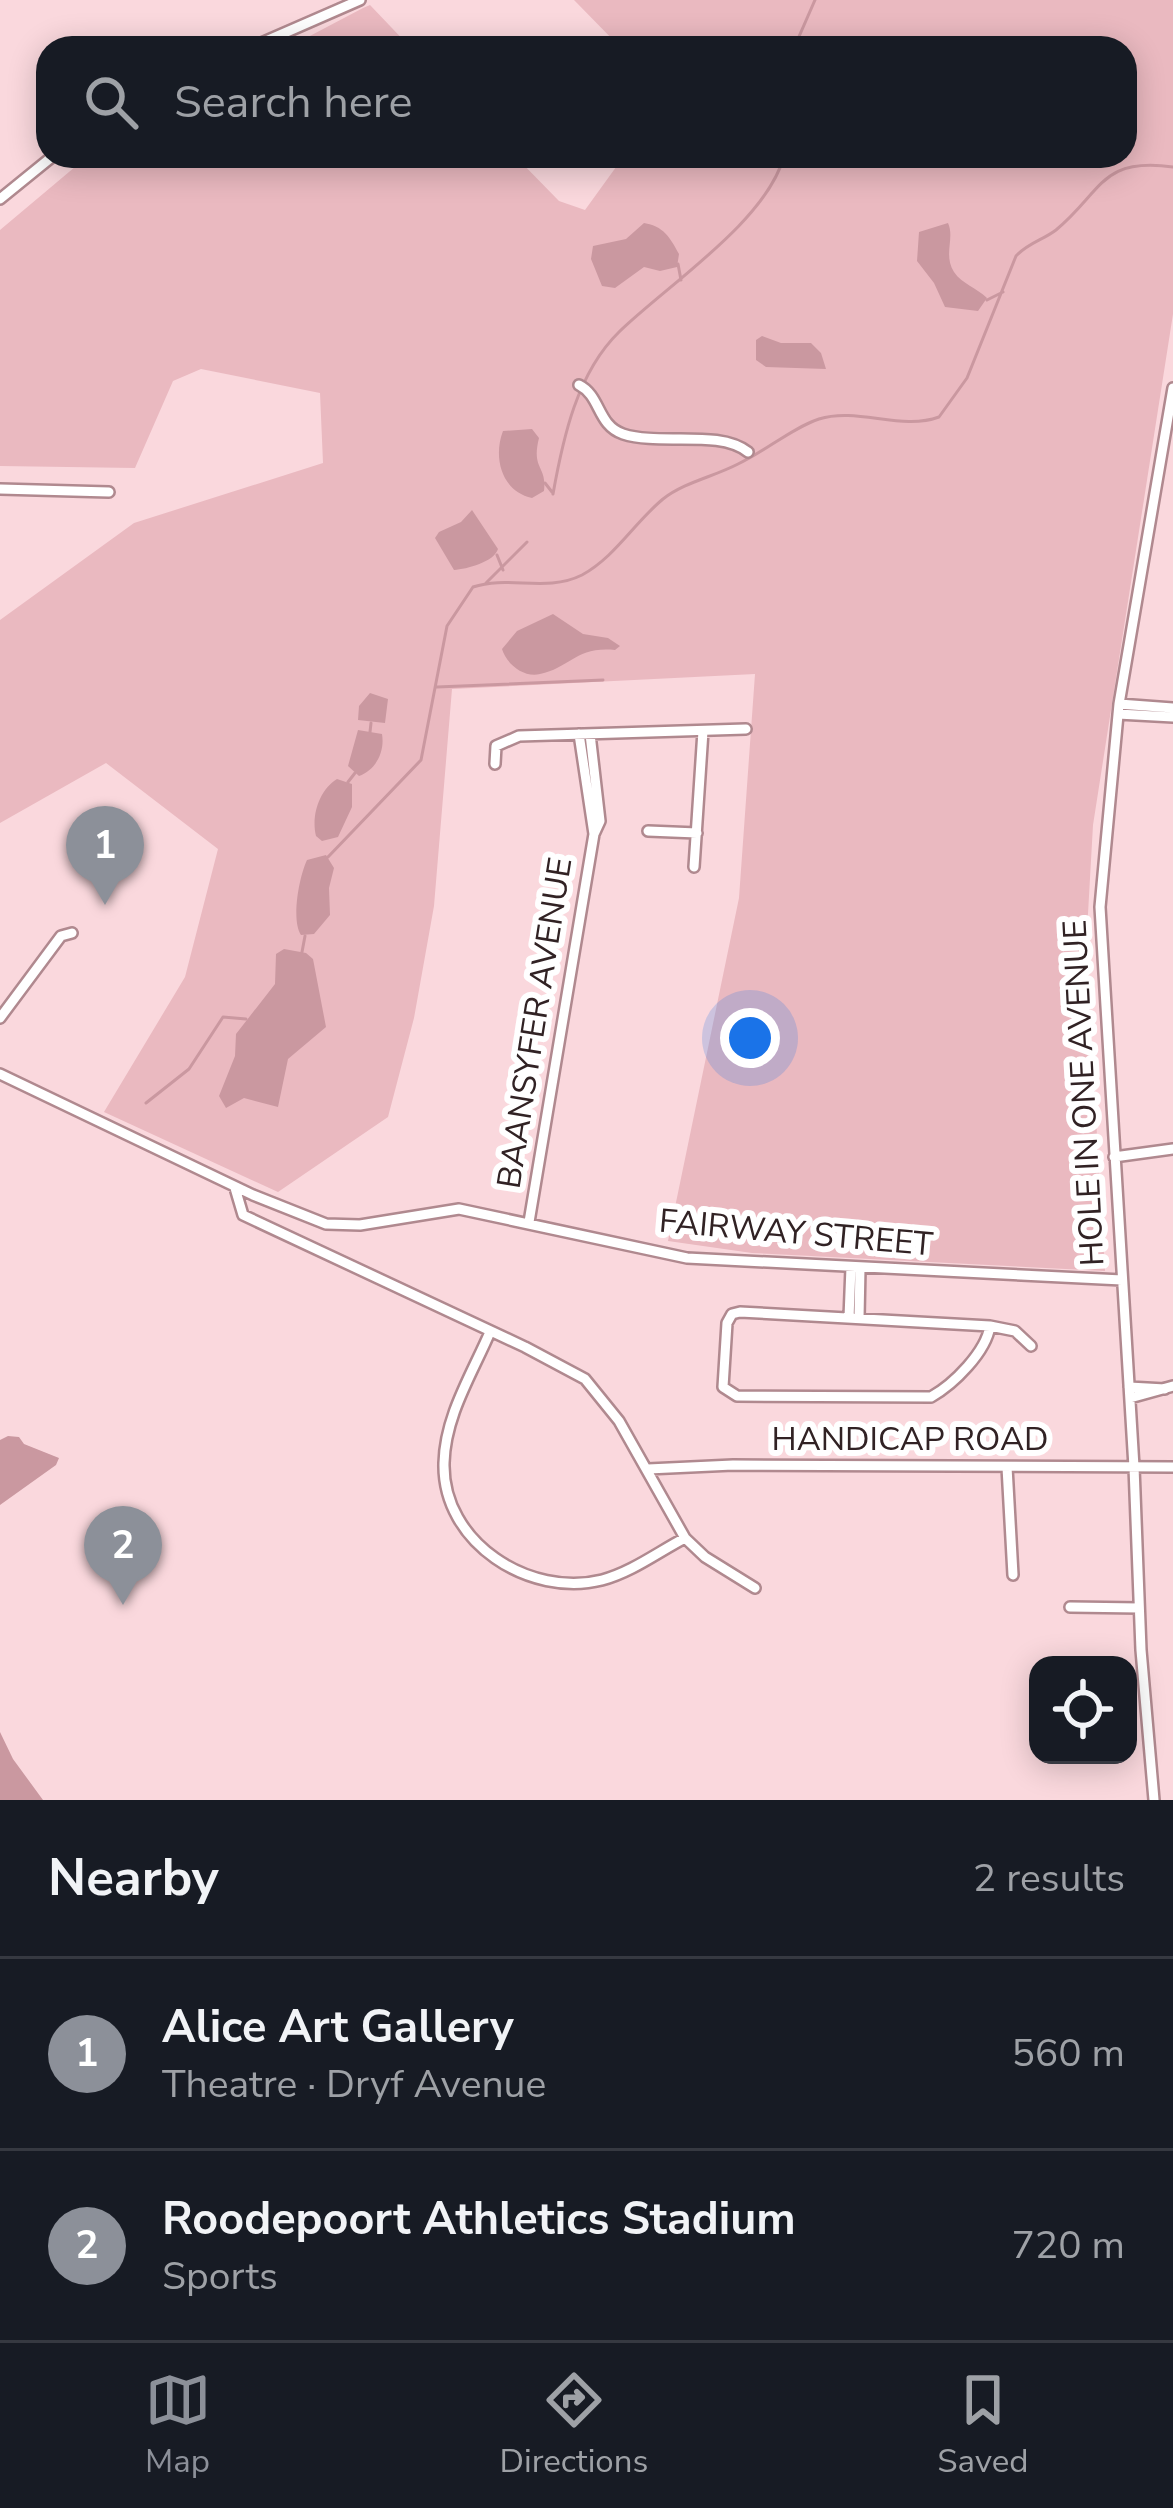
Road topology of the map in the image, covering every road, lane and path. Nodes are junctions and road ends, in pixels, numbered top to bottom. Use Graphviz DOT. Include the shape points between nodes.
graph roads {
  1 [pos="360,0"];
  2 [pos="278,36"];
  3 [pos="38,168"];
  4 [pos="0,199"];
  5 [pos="584,388"];
  6 [pos="1173,388"];
  7 [pos="748,452"];
  8 [pos="1158,475"];
  9 [pos="1173,476"];
  10 [pos="0,488"];
  11 [pos="109,492"];
  12 [pos="1173,708"];
  13 [pos="1119,709"];
  14 [pos="1173,717"];
  15 [pos="746,729"];
  16 [pos="704,731"];
  17 [pos="585,734"];
  18 [pos="495,764"];
  19 [pos="648,831"];
  20 [pos="697,833"];
  21 [pos="694,867"];
  22 [pos="72,933"];
  23 [pos="0,1018"];
  24 [pos="0,1074"];
  25 [pos="1173,1149"];
  26 [pos="1114,1157"];
  27 [pos="235,1186"];
  28 [pos="253,1195"];
  29 [pos="254,1220"];
  30 [pos="530,1222"];
  31 [pos="855,1268"];
  32 [pos="1122,1280"];
  33 [pos="854,1318"];
  34 [pos="990,1326"];
  35 [pos="490,1332"];
  36 [pos="1031,1346"];
  37 [pos="1169,1387"];
  38 [pos="1130,1393"];
  39 [pos="1007,1467"];
  40 [pos="1135,1467"];
  41 [pos="1173,1467"];
  42 [pos="648,1469"];
  43 [pos="685,1538"];
  44 [pos="1013,1575"];
  45 [pos="755,1588"];
  46 [pos="1070,1606"];
  47 [pos="1139,1608"];
  48 [pos="1154,1800"];
  1 -- 2 [label="street"];
  3 -- 4 [label="street"];
  5 -- 7 [label="street" via="620,433 729,442"];
  6 -- 8 [label="street, HOLE IN ONE AVENUE"];
  8 -- 9 [label="street"];
  8 -- 13 [label="street, HOLE IN ONE AVENUE"];
  10 -- 11 [label="street"];
  12 -- 13 [label="street"];
  13 -- 14 [label="street"];
  13 -- 26 [label="street, HOLE IN ONE AVENUE" via="1100,907"];
  15 -- 16 [label="street"];
  16 -- 17 [label="street"];
  16 -- 20 [label="street"];
  17 -- 18 [label="street" via="507,738 493,752"];
  17 -- 30 [label="street, BAANSYFER AVENUE" via="600,821"];
  19 -- 20 [label="street"];
  20 -- 21 [label="street"];
  22 -- 23 [label="street" via="61,936"];
  24 -- 27 [label="street, FAIRWAY STREET"];
  25 -- 26 [label="street"];
  26 -- 32 [label="street, HOLE IN ONE AVENUE"];
  27 -- 28 [label="street, FAIRWAY STREET"];
  27 -- 29 [label="street" via="241,1214"];
  28 -- 29 [label="street"];
  28 -- 30 [label="street, FAIRWAY STREET" via="343,1226 445,1209"];
  29 -- 35 [label="street"];
  30 -- 31 [label="street, FAIRWAY STREET" via="687,1258"];
  31 -- 32 [label="street, FAIRWAY STREET"];
  31 -- 33 [label="street"];
  32 -- 38 [label="street, HOLE IN ONE AVENUE"];
  33 -- 34 [label="street"];
  33 -- 34 [label="street" via="732,1314 724,1390 931,1396 985,1345"];
  34 -- 36 [label="street" via="1010,1328"];
  35 -- 42 [label="street" via="597,1390"];
  35 -- 43 [label="street" via="450,1424 444,1469 459,1517 480,1547 530,1577 582,1583 618,1574"];
  37 -- 38 [label="street"];
  38 -- 40 [label="street, HOLE IN ONE AVENUE"];
  39 -- 40 [label="street, HANDICAP ROAD"];
  39 -- 42 [label="street, HANDICAP ROAD"];
  39 -- 44 [label="street"];
  40 -- 41 [label="street, HANDICAP ROAD"];
  40 -- 47 [label="street, HOLE IN ONE AVENUE"];
  42 -- 43 [label="street"];
  43 -- 45 [label="street"];
  46 -- 47 [label="street"];
  47 -- 48 [label="street, HOLE IN ONE AVENUE"];
}
